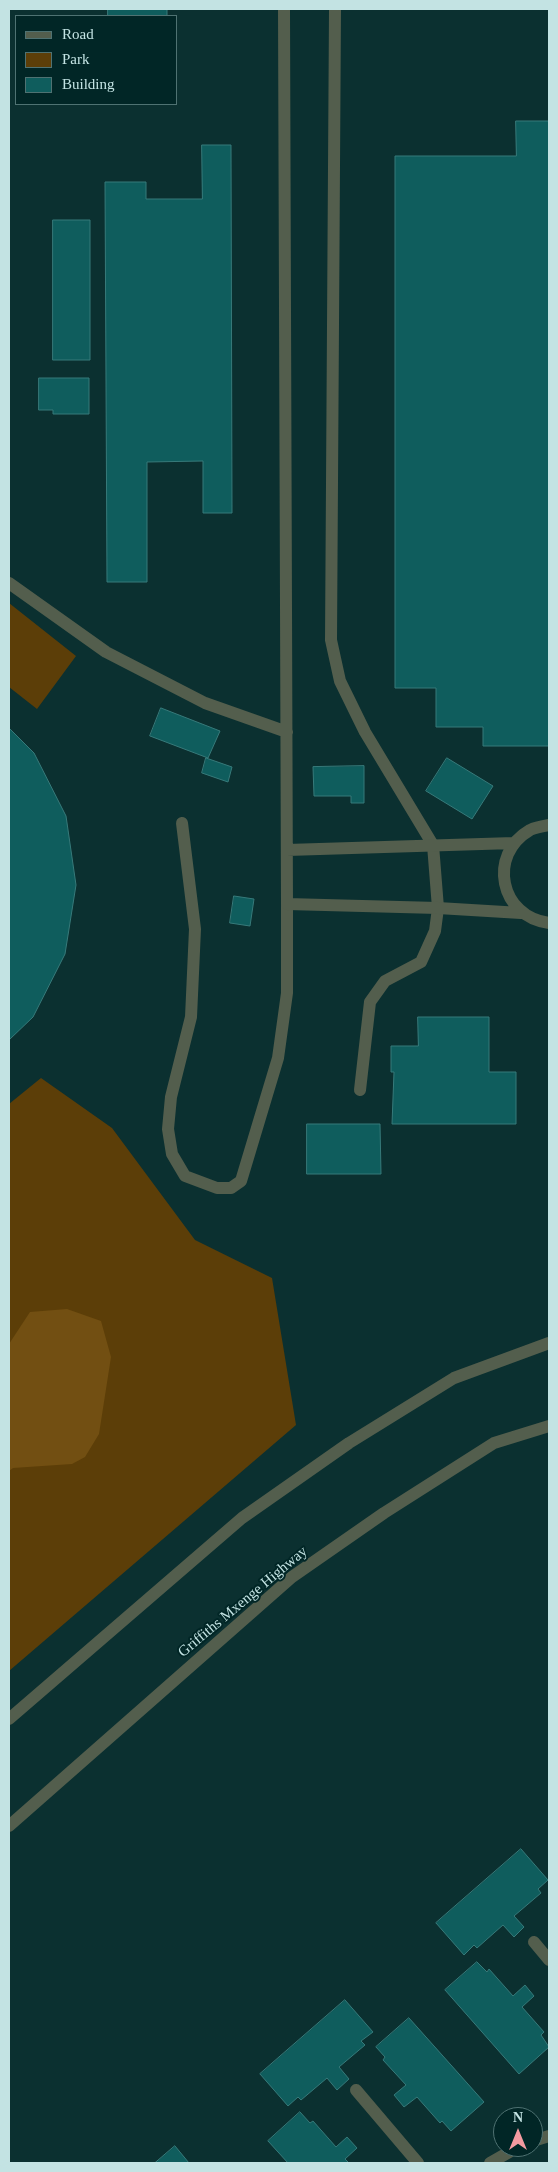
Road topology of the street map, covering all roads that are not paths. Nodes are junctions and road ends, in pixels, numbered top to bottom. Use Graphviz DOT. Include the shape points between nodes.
graph roads {
  1 [pos="284,9"];
  2 [pos="335,9"];
  3 [pos="9,583"];
  4 [pos="287,732"];
  5 [pos="182,823"];
  6 [pos="549,825"];
  7 [pos="514,843"];
  8 [pos="434,845"];
  9 [pos="288,850"];
  10 [pos="287,904"];
  11 [pos="438,908"];
  12 [pos="521,913"];
  13 [pos="549,923"];
  14 [pos="360,1090"];
  15 [pos="549,1344"];
  16 [pos="549,1426"];
  17 [pos="9,1719"];
  18 [pos="9,1826"];
  19 [pos="534,1942"];
  20 [pos="549,1960"];
  21 [pos="356,2090"];
  22 [pos="418,2163"];
  1 -- 4 [label="street"];
  2 -- 8 [label="street" via="331,640 340,681 365,732"];
  3 -- 4 [label="street" via="106,652 205,703"];
  4 -- 9 [label="street"];
  5 -- 10 [label="street" via="195,929 191,1017 171,1097 168,1128 172,1154 186,1176 217,1188 231,1188 241,1181 278,1058 287,993"];
  6 -- 7 [label="street" via="531,829"];
  7 -- 8 [label="street"];
  7 -- 12 [label="street" via="503,867 506,892"];
  8 -- 9 [label="street"];
  8 -- 11 [label="street"];
  9 -- 10 [label="street"];
  10 -- 11 [label="street"];
  11 -- 12 [label="street"];
  11 -- 14 [label="street" via="436,931 421,962 386,981 370,1002"];
  12 -- 13 [label="street" via="538,922"];
  15 -- 17 [label="street" via="454,1378 349,1443 242,1518"];
  16 -- 18 [label="street, Griffiths Mxenge Highway" via="494,1443 292,1577"];
  19 -- 20 [label="street"];
  21 -- 22 [label="street"];
}
